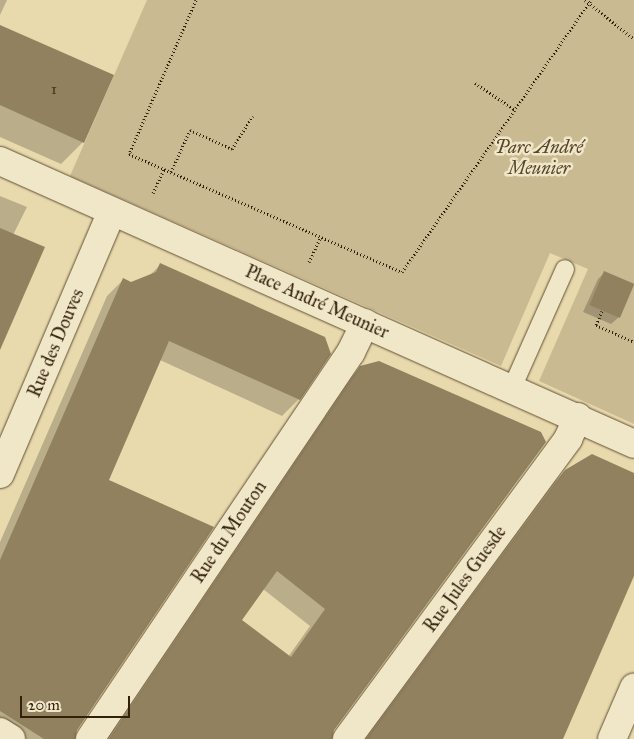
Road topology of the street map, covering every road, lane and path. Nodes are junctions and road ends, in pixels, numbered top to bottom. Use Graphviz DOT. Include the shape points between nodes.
graph roads {
  1 [pos="196,0"];
  2 [pos="588,1"];
  3 [pos="634,39"];
  4 [pos="475,83"];
  5 [pos="514,109"];
  6 [pos="253,116"];
  7 [pos="0,161"];
  8 [pos="164,169"];
  9 [pos="171,172"];
  10 [pos="150,201"];
  11 [pos="112,212"];
  12 [pos="565,269"];
  13 [pos="602,311"];
  14 [pos="365,323"];
  15 [pos="634,342"];
  16 [pos="512,388"];
  17 [pos="578,417"];
  18 [pos="634,444"];
  19 [pos="0,474"];
  20 [pos="634,688"];
  21 [pos="0,732"];
  22 [pos="11,739"];
  23 [pos="90,739"];
  24 [pos="346,739"];
  25 [pos="612,739"];
  1 -- 8 [label="path" via="129,154"];
  2 -- 3 [label="path"];
  2 -- 5 [label="path"];
  4 -- 5 [label="path"];
  5 -- 9 [label="path" via="402,272"];
  6 -- 9 [label="path" via="232,149 190,130"];
  7 -- 11 [label="street, Place André Meunier"];
  8 -- 9 [label="path"];
  8 -- 10 [label="path"];
  11 -- 14 [label="street, Place André Meunier"];
  11 -- 19 [label="street, Rue des Douves"];
  12 -- 16 [label="lane"];
  13 -- 15 [label="path" via="596,325"];
  14 -- 16 [label="street, Place André Meunier"];
  14 -- 23 [label="street, Rue du Mouton" via="351,352"];
  16 -- 17 [label="street, Place André Meunier"];
  17 -- 18 [label="street, Place André Meunier"];
  17 -- 24 [label="street, Rue Jules Guesde" via="568,439"];
  20 -- 25 [label="street"];
  21 -- 22 [label="street"];
}
